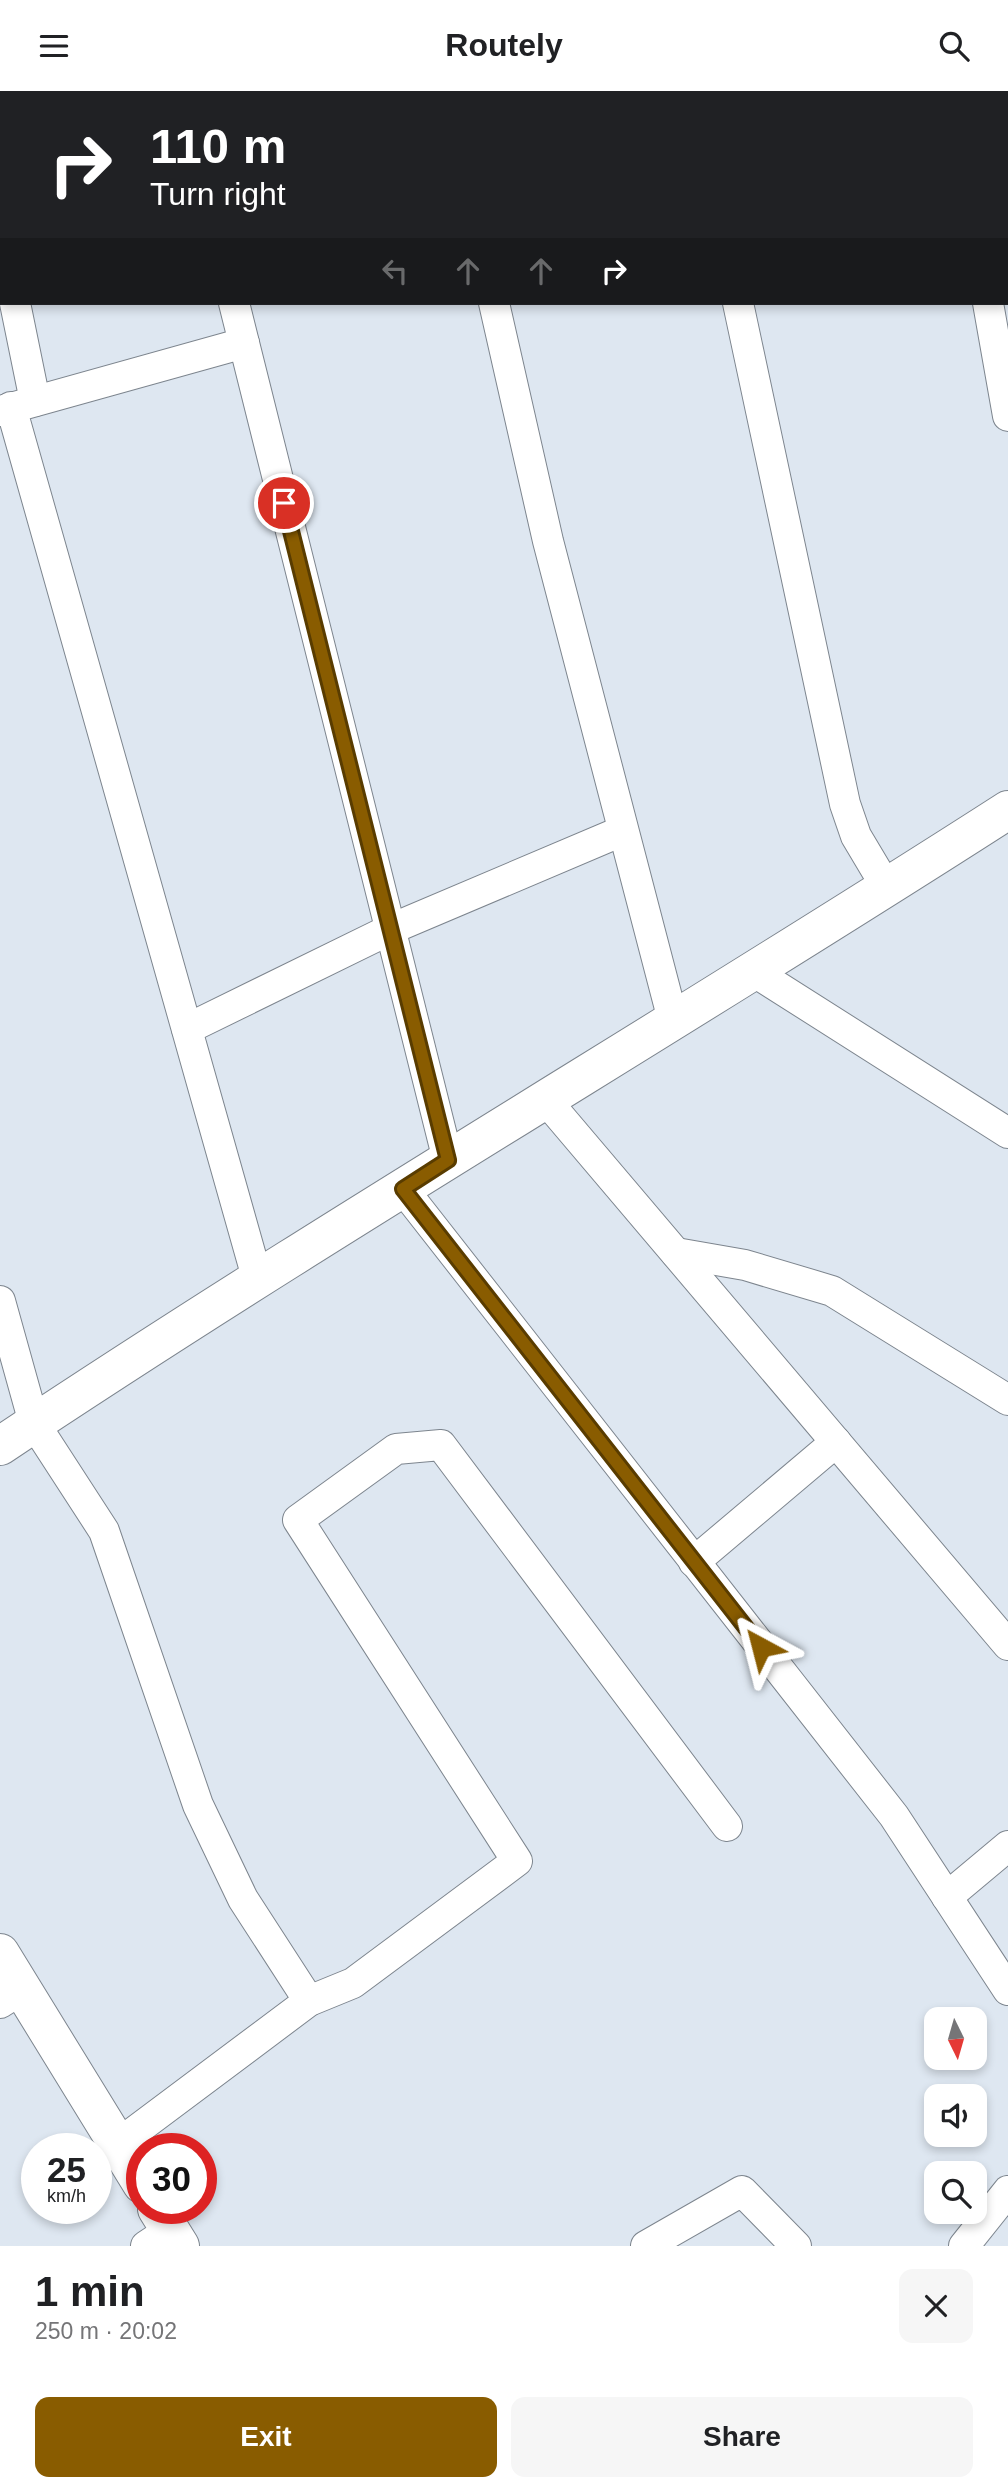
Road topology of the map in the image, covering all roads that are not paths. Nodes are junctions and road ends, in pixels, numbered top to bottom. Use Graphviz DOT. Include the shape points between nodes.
graph roads {
  1 [pos="15,305"];
  2 [pos="234,305"];
  3 [pos="494,305"];
  4 [pos="738,305"];
  5 [pos="988,305"];
  6 [pos="244,343"];
  7 [pos="15,406"];
  8 [pos="1008,416"];
  9 [pos="1000,825"];
  10 [pos="622,831"];
  11 [pos="887,888"];
  12 [pos="391,929"];
  13 [pos="753,971"];
  14 [pos="673,1020"];
  15 [pos="187,1029"];
  16 [pos="545,1100"];
  17 [pos="1008,1133"];
  18 [pos="448,1160"];
  19 [pos="403,1189"];
  20 [pos="676,1253"];
  21 [pos="258,1281"];
  22 [pos="0,1301"];
  23 [pos="1008,1401"];
  24 [pos="34,1423"];
  25 [pos="836,1442"];
  26 [pos="0,1446"];
  27 [pos="694,1562"];
  28 [pos="1008,1645"];
  29 [pos="727,1826"];
  30 [pos="1008,1846"];
  31 [pos="947,1897"];
  32 [pos="0,1952"];
  33 [pos="1008,1990"];
  34 [pos="11,1996"];
  35 [pos="309,2001"];
  36 [pos="118,2144"];
  37 [pos="126,2157"];
  38 [pos="1008,2191"];
  39 [pos="646,2246"];
  40 [pos="796,2246"];
  41 [pos="964,2246"];
  1 -- 7 [label="street"];
  2 -- 6 [label="street"];
  3 -- 10 [label="street" via="548,541"];
  4 -- 11 [label="street" via="845,804 856,836"];
  5 -- 8 [label="street"];
  6 -- 7 [label="street"];
  6 -- 12 [label="street"];
  7 -- 15 [label="street"];
  9 -- 11 [label="main road"];
  10 -- 12 [label="street"];
  10 -- 14 [label="street"];
  11 -- 13 [label="main road"];
  12 -- 15 [label="street"];
  12 -- 18 [label="street"];
  13 -- 14 [label="main road"];
  13 -- 17 [label="street"];
  14 -- 16 [label="main road"];
  15 -- 21 [label="street"];
  16 -- 18 [label="main road"];
  16 -- 20 [label="street"];
  18 -- 19 [label="main road"];
  19 -- 21 [label="main road"];
  19 -- 27 [label="street"];
  20 -- 23 [label="street" via="745,1265 832,1291"];
  20 -- 25 [label="street"];
  21 -- 24 [label="main road"];
  22 -- 24 [label="street"];
  24 -- 26 [label="main road"];
  24 -- 35 [label="street" via="104,1531 198,1805 243,1899"];
  25 -- 27 [label="street"];
  25 -- 28 [label="street"];
  27 -- 31 [label="street" via="894,1816"];
  29 -- 35 [label="street" via="441,1445 396,1449 298,1520 517,1861 353,1983"];
  30 -- 31 [label="street"];
  31 -- 33 [label="street"];
  32 -- 34 [label="main road"];
  34 -- 36 [label="main road"];
  35 -- 36 [label="street"];
  36 -- 37 [label="main road"];
  38 -- 41 [label="street"];
  39 -- 40 [label="street" via="742,2191"];
}
